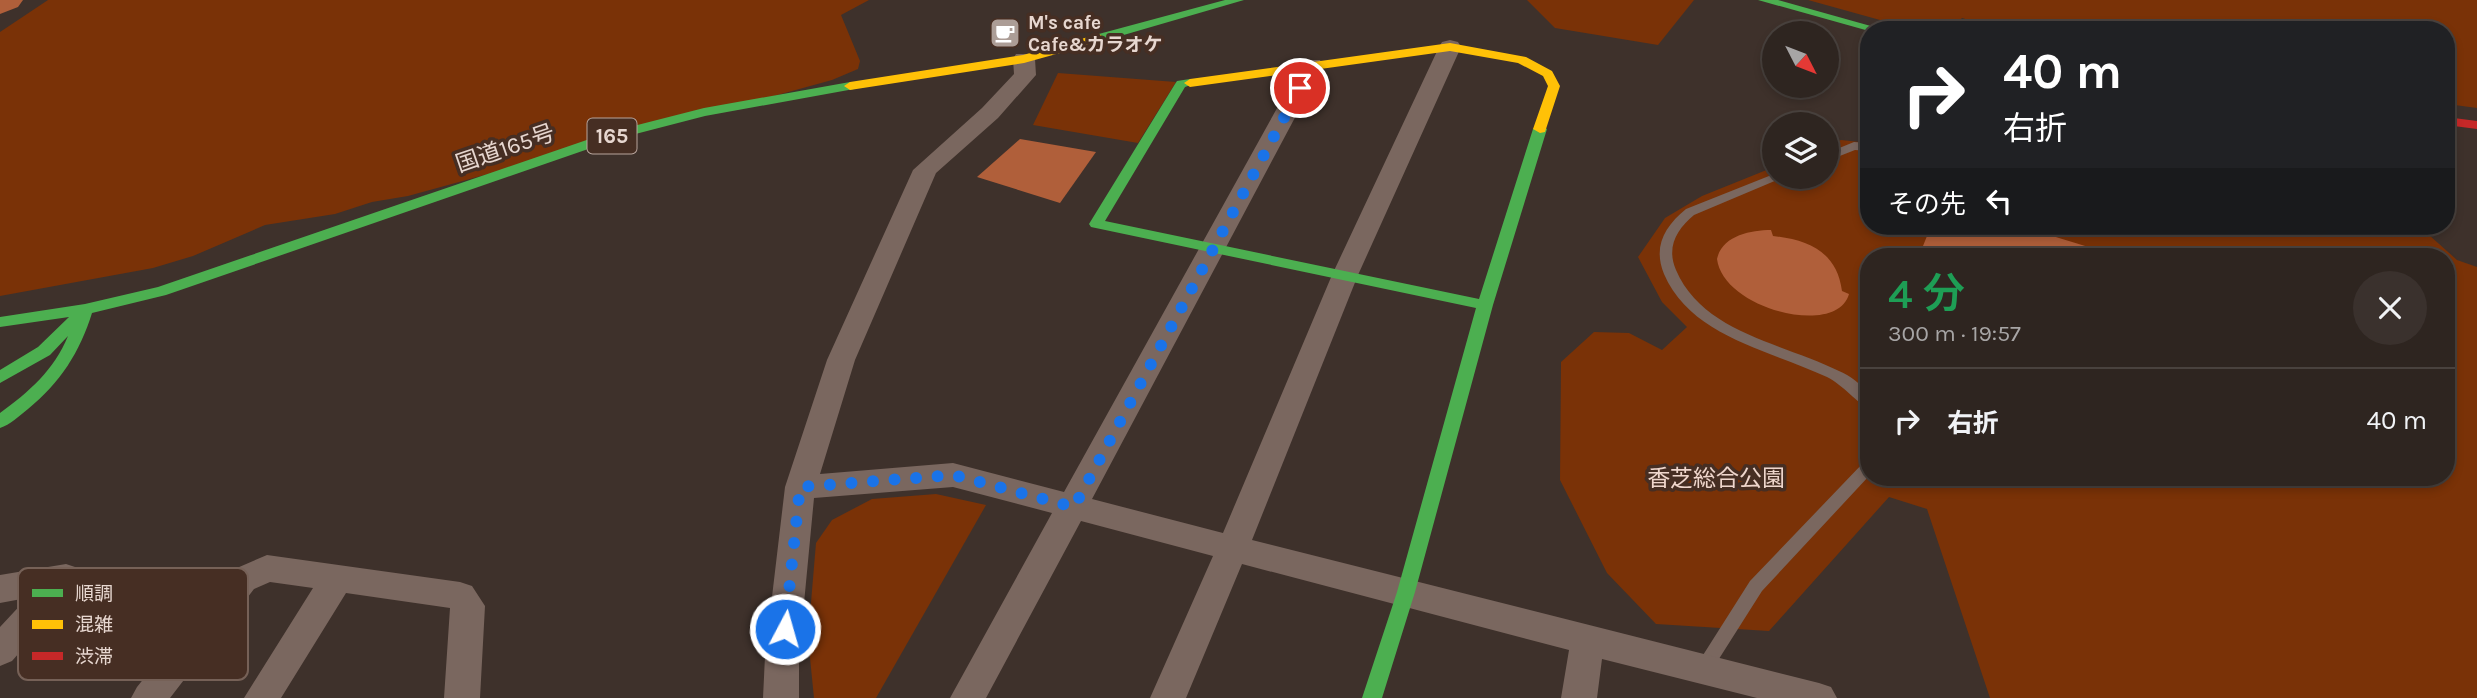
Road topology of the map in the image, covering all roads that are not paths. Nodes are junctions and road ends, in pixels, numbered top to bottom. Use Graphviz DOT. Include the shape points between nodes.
graph roads {
  1 [pos="1238,0"];
  2 [pos="1764,0"];
  3 [pos="1860,25"];
  4 [pos="1450,47"];
  5 [pos="1024,59"];
  6 [pos="1312,65"];
  7 [pos="2455,122"];
  8 [pos="2477,125"];
  9 [pos="1860,146"];
  10 [pos="1839,152"];
  11 [pos="1762,183"];
  12 [pos="1215,248"];
  13 [pos="1345,275"];
  14 [pos="1485,305"];
  15 [pos="85,309"];
  16 [pos="0,322"];
  17 [pos="0,377"];
  18 [pos="1860,392"];
  19 [pos="0,422"];
  20 [pos="1860,476"];
  21 [pos="800,487"];
  22 [pos="1074,507"];
  23 [pos="1233,548"];
  24 [pos="248,577"];
  25 [pos="337,579"];
  26 [pos="18,586"];
  27 [pos="0,589"];
  28 [pos="1406,592"];
  29 [pos="18,631"];
  30 [pos="1588,641"];
  31 [pos="0,651"];
  32 [pos="1704,668"];
  33 [pos="163,680"];
  34 [pos="149,698"];
  35 [pos="262,698"];
  36 [pos="462,698"];
  37 [pos="781,698"];
  38 [pos="968,698"];
  39 [pos="1168,698"];
  40 [pos="1372,698"];
  41 [pos="1579,698"];
  42 [pos="1819,698"];
  1 -- 5 [label="main road, 国道165号 / 165"];
  2 -- 3 [label="main road"];
  4 -- 6 [label="main road"];
  4 -- 13 [label="street"];
  4 -- 14 [label="main road" via="1522,60 1548,74 1554,86"];
  5 -- 15 [label="main road, 国道165号 / 165" via="789,95 615,135 251,262"];
  5 -- 21 [label="street" via="1025,75 925,170 841,360"];
  6 -- 12 [label="street"];
  6 -- 12 [label="main road" via="1181,85 1096,224"];
  7 -- 8 [label="main road"];
  9 -- 10 [label="lane"];
  11 -- 18 [label="lane" via="1681,219 1666,244 1668,272 1685,297 1717,324 1838,376"];
  12 -- 13 [label="main road"];
  12 -- 22 [label="street"];
  13 -- 14 [label="main road"];
  13 -- 23 [label="street"];
  14 -- 28 [label="main road"];
  15 -- 16 [label="main road, 国道165号 / 165"];
  15 -- 17 [label="main road" via="44,351"];
  15 -- 19 [label="main road" via="78,339 63,370"];
  20 -- 32 [label="lane" via="1756,586"];
  21 -- 22 [label="street" via="953,475"];
  21 -- 37 [label="street"];
  22 -- 23 [label="street"];
  22 -- 38 [label="street"];
  23 -- 28 [label="street"];
  23 -- 39 [label="street"];
  24 -- 25 [label="street" via="267,568"];
  25 -- 35 [label="street"];
  25 -- 36 [label="street" via="460,596 468,606"];
  26 -- 27 [label="street"];
  28 -- 30 [label="street"];
  28 -- 40 [label="main road"];
  29 -- 31 [label="street"];
  30 -- 32 [label="street"];
  30 -- 41 [label="street"];
  32 -- 42 [label="street"];
  33 -- 34 [label="street"];
}
